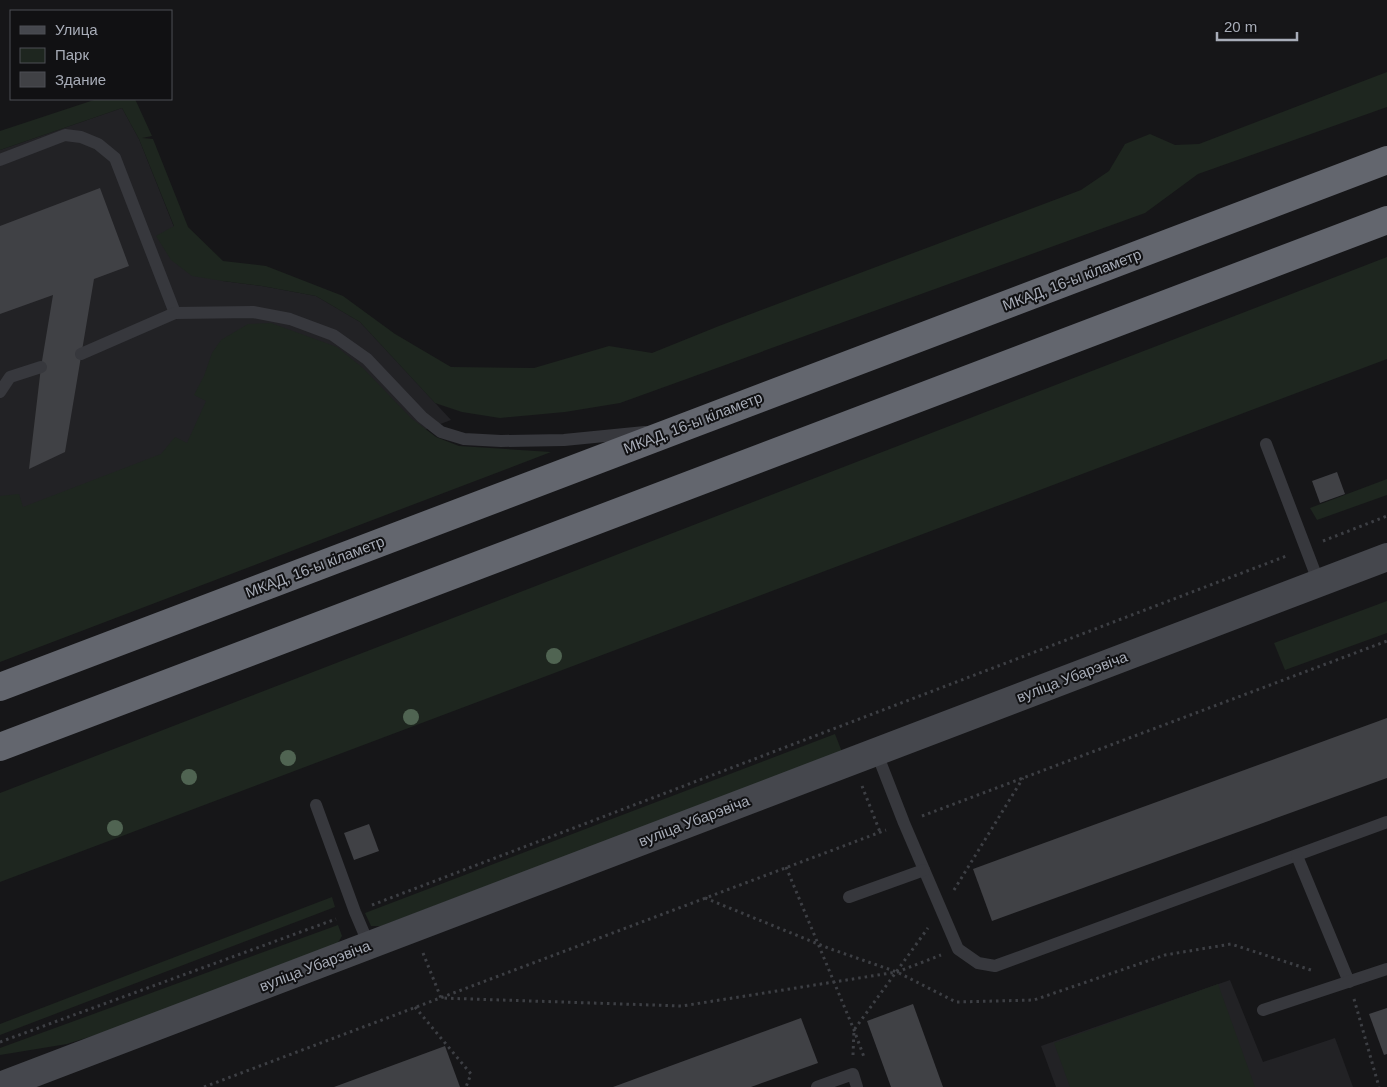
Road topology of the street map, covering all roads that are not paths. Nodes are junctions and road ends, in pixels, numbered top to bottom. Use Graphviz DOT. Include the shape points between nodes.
graph roads {
  1 [pos="0,160"];
  2 [pos="1387,160"];
  3 [pos="1387,220"];
  4 [pos="175,313"];
  5 [pos="81,354"];
  6 [pos="41,367"];
  7 [pos="5,373"];
  8 [pos="0,392"];
  9 [pos="680,428"];
  10 [pos="1266,444"];
  11 [pos="1387,556"];
  12 [pos="1319,583"];
  13 [pos="0,687"];
  14 [pos="0,747"];
  15 [pos="876,751"];
  16 [pos="316,805"];
  17 [pos="1387,822"];
  18 [pos="1297,856"];
  19 [pos="924,870"];
  20 [pos="849,897"];
  21 [pos="369,945"];
  22 [pos="1387,969"];
  23 [pos="1349,982"];
  24 [pos="1264,1010"];
  25 [pos="0,1086"];
  26 [pos="817,1087"];
  27 [pos="857,1087"];
  1 -- 4 [label="lane" via="64,135 98,144 115,158"];
  2 -- 9 [label="highway, МКАД, 16-ы кіламетр"];
  3 -- 14 [label="highway"];
  4 -- 5 [label="lane"];
  4 -- 9 [label="lane" via="253,312 290,319 333,335 367,359 428,422 441,432 464,439 564,440"];
  6 -- 7 [label="lane"];
  7 -- 8 [label="lane"];
  9 -- 13 [label="highway, МКАД, 16-ы кіламетр"];
  10 -- 12 [label="lane"];
  11 -- 12 [label="main road, вуліца Убарэвіча"];
  12 -- 15 [label="main road, вуліца Убарэвіча"];
  15 -- 19 [label="lane"];
  15 -- 21 [label="main road, вуліца Убарэвіча"];
  16 -- 21 [label="lane"];
  17 -- 18 [label="lane"];
  18 -- 19 [label="lane" via="995,966 978,963 958,949"];
  18 -- 23 [label="lane"];
  19 -- 20 [label="lane"];
  21 -- 25 [label="main road, вуліца Убарэвіча"];
  22 -- 23 [label="lane"];
  23 -- 24 [label="lane"];
  26 -- 27 [label="lane" via="853,1074"];
}
